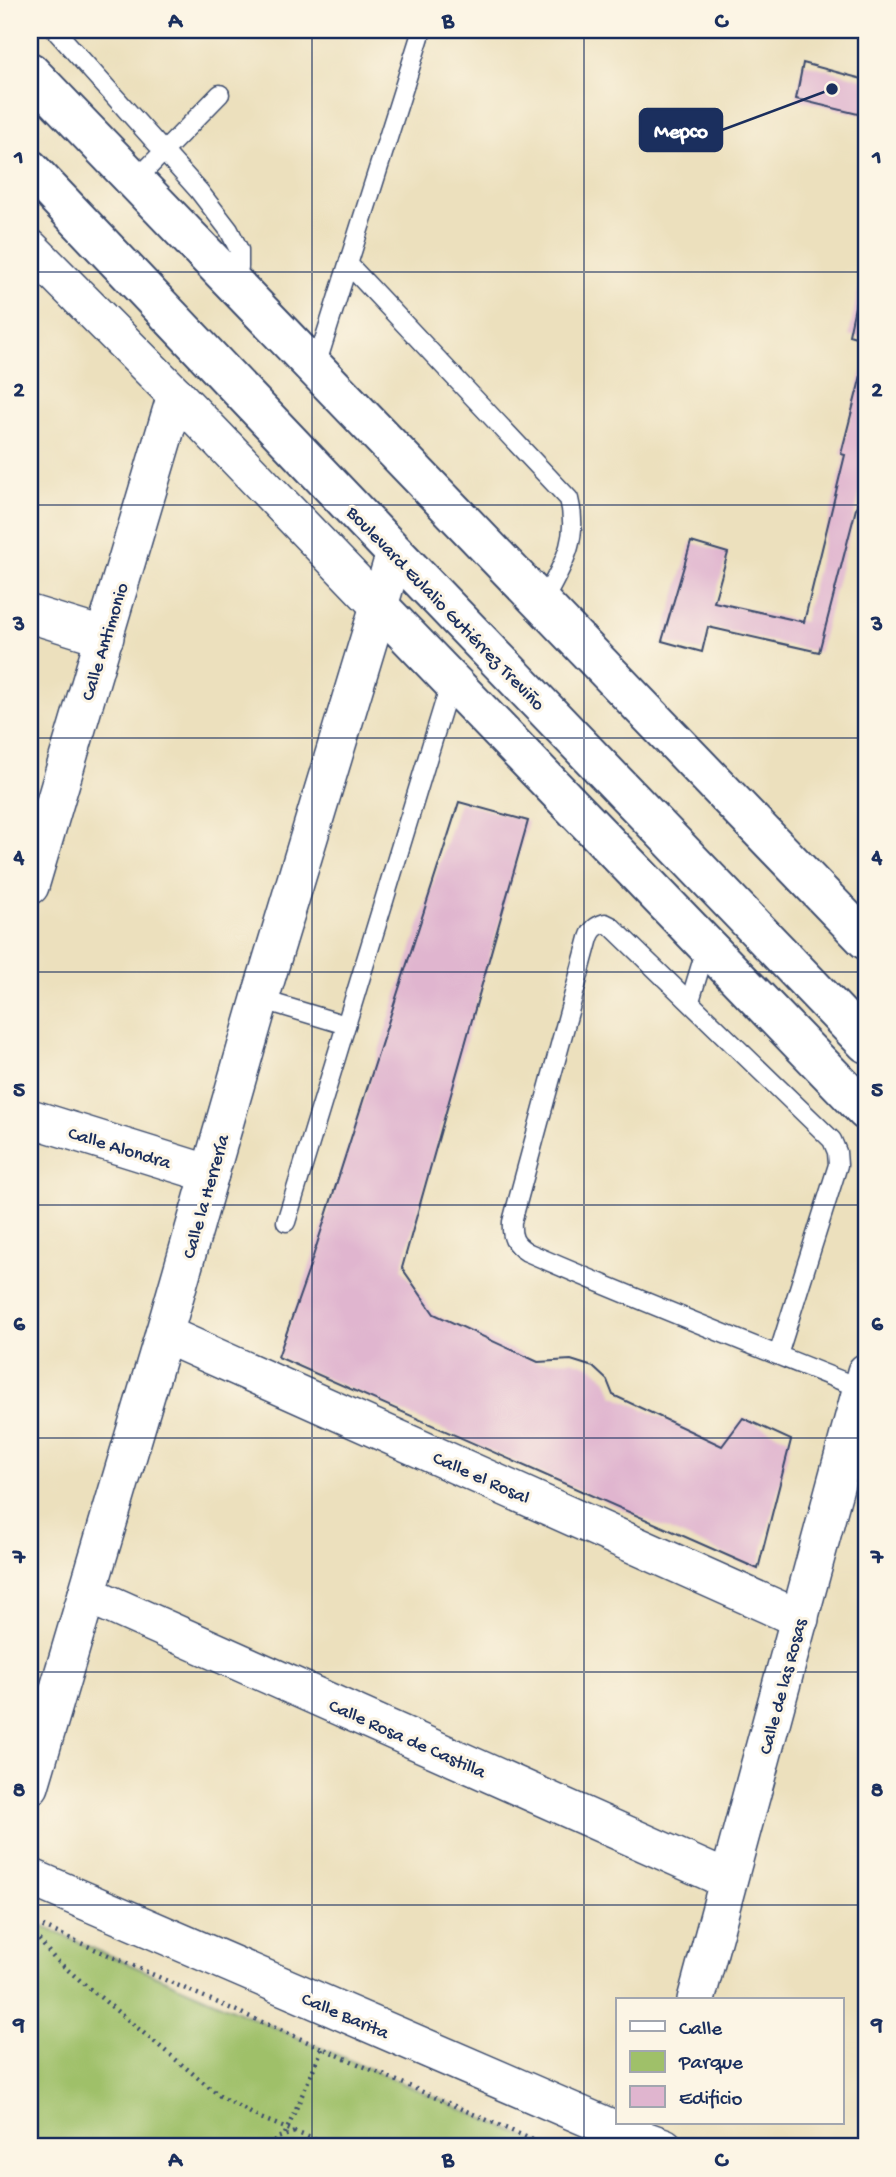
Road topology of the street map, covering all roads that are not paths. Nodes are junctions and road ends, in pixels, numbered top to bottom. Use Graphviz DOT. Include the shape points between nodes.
graph roads {
  1 [pos="55,30"];
  2 [pos="422,30"];
  3 [pos="31,77"];
  4 [pos="220,94"];
  5 [pos="163,152"];
  6 [pos="30,169"];
  7 [pos="134,182"];
  8 [pos="30,248"];
  9 [pos="349,265"];
  10 [pos="233,284"];
  11 [pos="315,369"];
  12 [pos="176,395"];
  13 [pos="395,553"];
  14 [pos="542,604"];
  15 [pos="379,606"];
  16 [pos="30,614"];
  17 [pos="104,637"];
  18 [pos="451,681"];
  19 [pos="30,886"];
  20 [pos="866,940"];
  21 [pos="707,945"];
  22 [pos="260,999"];
  23 [pos="690,1001"];
  24 [pos="346,1024"];
  25 [pos="866,1043"];
  26 [pos="866,1111"];
  27 [pos="30,1118"];
  28 [pos="210,1174"];
  29 [pos="286,1222"];
  30 [pos="164,1334"];
  31 [pos="778,1355"];
  32 [pos="864,1380"];
  33 [pos="87,1594"];
  34 [pos="800,1619"];
  35 [pos="30,1786"];
  36 [pos="30,1877"];
  37 [pos="728,1880"];
  38 [pos="697,1998"];
  39 [pos="659,2141"];
  1 -- 5 [label="lane"];
  2 -- 9 [label="lane"];
  3 -- 7 [label="main road"];
  4 -- 5 [label="lane"];
  5 -- 7 [label="lane"];
  5 -- 10 [label="lane" via="229,230 239,250"];
  6 -- 13 [label="main road, Boulevard Eulalio Gutiérrez Treviño"];
  7 -- 10 [label="main road"];
  8 -- 12 [label="street"];
  9 -- 11 [label="lane"];
  9 -- 14 [label="lane" via="569,499 573,536"];
  10 -- 11 [label="main road"];
  11 -- 14 [label="main road"];
  12 -- 15 [label="street"];
  12 -- 17 [label="street, Calle Antimonio"];
  13 -- 15 [label="street, Calle la Herrería"];
  13 -- 25 [label="main road, Boulevard Eulalio Gutiérrez Treviño"];
  14 -- 20 [label="main road"];
  15 -- 18 [label="main road"];
  15 -- 22 [label="street, Calle la Herrería"];
  16 -- 17 [label="street"];
  17 -- 19 [label="street, Calle Antimonio"];
  18 -- 21 [label="main road"];
  18 -- 24 [label="lane"];
  21 -- 23 [label="lane"];
  21 -- 26 [label="main road"];
  22 -- 24 [label="lane"];
  22 -- 28 [label="street, Calle la Herrería"];
  23 -- 31 [label="lane" via="832,1140 837,1152 835,1176"];
  23 -- 31 [label="lane" via="611,926 605,923 592,930 512,1222 512,1236 527,1252"];
  24 -- 29 [label="lane"];
  27 -- 28 [label="street, Calle Alondra"];
  28 -- 30 [label="street, Calle la Herrería"];
  30 -- 33 [label="street, Calle la Herrería"];
  30 -- 34 [label="street, Calle el Rosal"];
  31 -- 32 [label="lane"];
  32 -- 34 [label="street, Calle de las Rosas"];
  33 -- 35 [label="street, Calle la Herrería"];
  33 -- 37 [label="street, Calle Rosa de Castilla"];
  34 -- 37 [label="street, Calle de las Rosas"];
  36 -- 39 [label="street, Calle Barita" via="616,2130"];
  37 -- 38 [label="street, Calle de las Rosas"];
}
